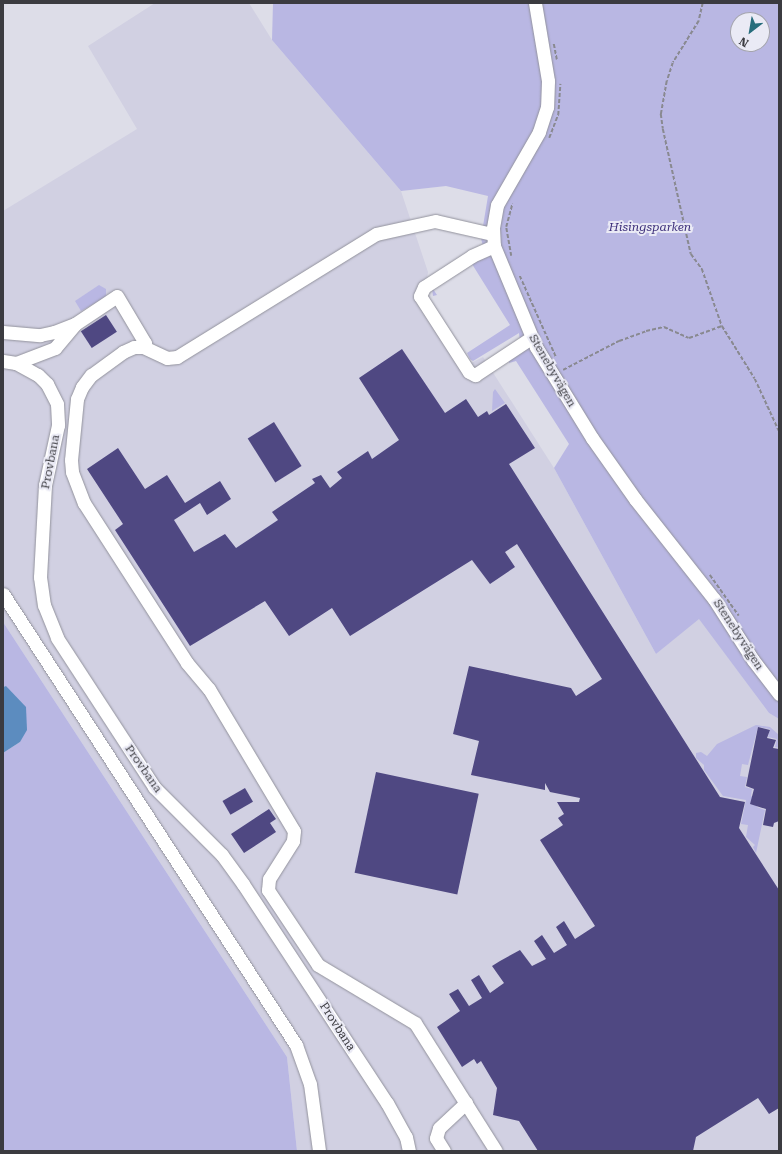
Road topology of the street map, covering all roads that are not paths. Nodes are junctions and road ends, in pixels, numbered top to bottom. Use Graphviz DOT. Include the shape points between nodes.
graph roads {
  1 [pos="535,3"];
  2 [pos="493,240"];
  3 [pos="75,324"];
  4 [pos="3,332"];
  5 [pos="532,338"];
  6 [pos="143,347"];
  7 [pos="3,361"];
  8 [pos="16,363"];
  9 [pos="3,594"];
  10 [pos="779,694"];
  11 [pos="466,1104"];
  12 [pos="319,1151"];
  13 [pos="409,1151"];
  14 [pos="444,1151"];
  15 [pos="496,1151"];
  1 -- 2 [label="street" via="548,81 547,107 539,132 500,198"];
  2 -- 5 [label="street, Stenebyvägen"];
  2 -- 5 [label="street" via="424,287 420,296 469,372 475,375"];
  2 -- 6 [label="street" via="435,220 374,236 177,357 162,357"];
  3 -- 4 [label="street" via="40,335"];
  3 -- 6 [label="street" via="117,296 145,343"];
  3 -- 8 [label="street" via="56,348"];
  5 -- 10 [label="street, Stenebyvägen" via="606,459 714,598 753,660"];
  6 -- 11 [label="street" via="134,347 123,352 91,375 82,387 77,399 71,460 77,487 84,503 187,663 209,690 294,830 293,841 269,879 268,890 318,966 415,1023"];
  7 -- 8 [label="street, Provbana"];
  8 -- 13 [label="street, Provbana" via="31,370 47,384 56,400 59,415 46,485 40,577 44,605 57,638 154,787 213,844 232,868 387,1103 406,1137"];
  9 -- 12 [label="street, Provbana" via="296,1045 310,1084"];
  11 -- 14 [label="street" via="439,1128 436,1138"];
  11 -- 15 [label="street"];
}
